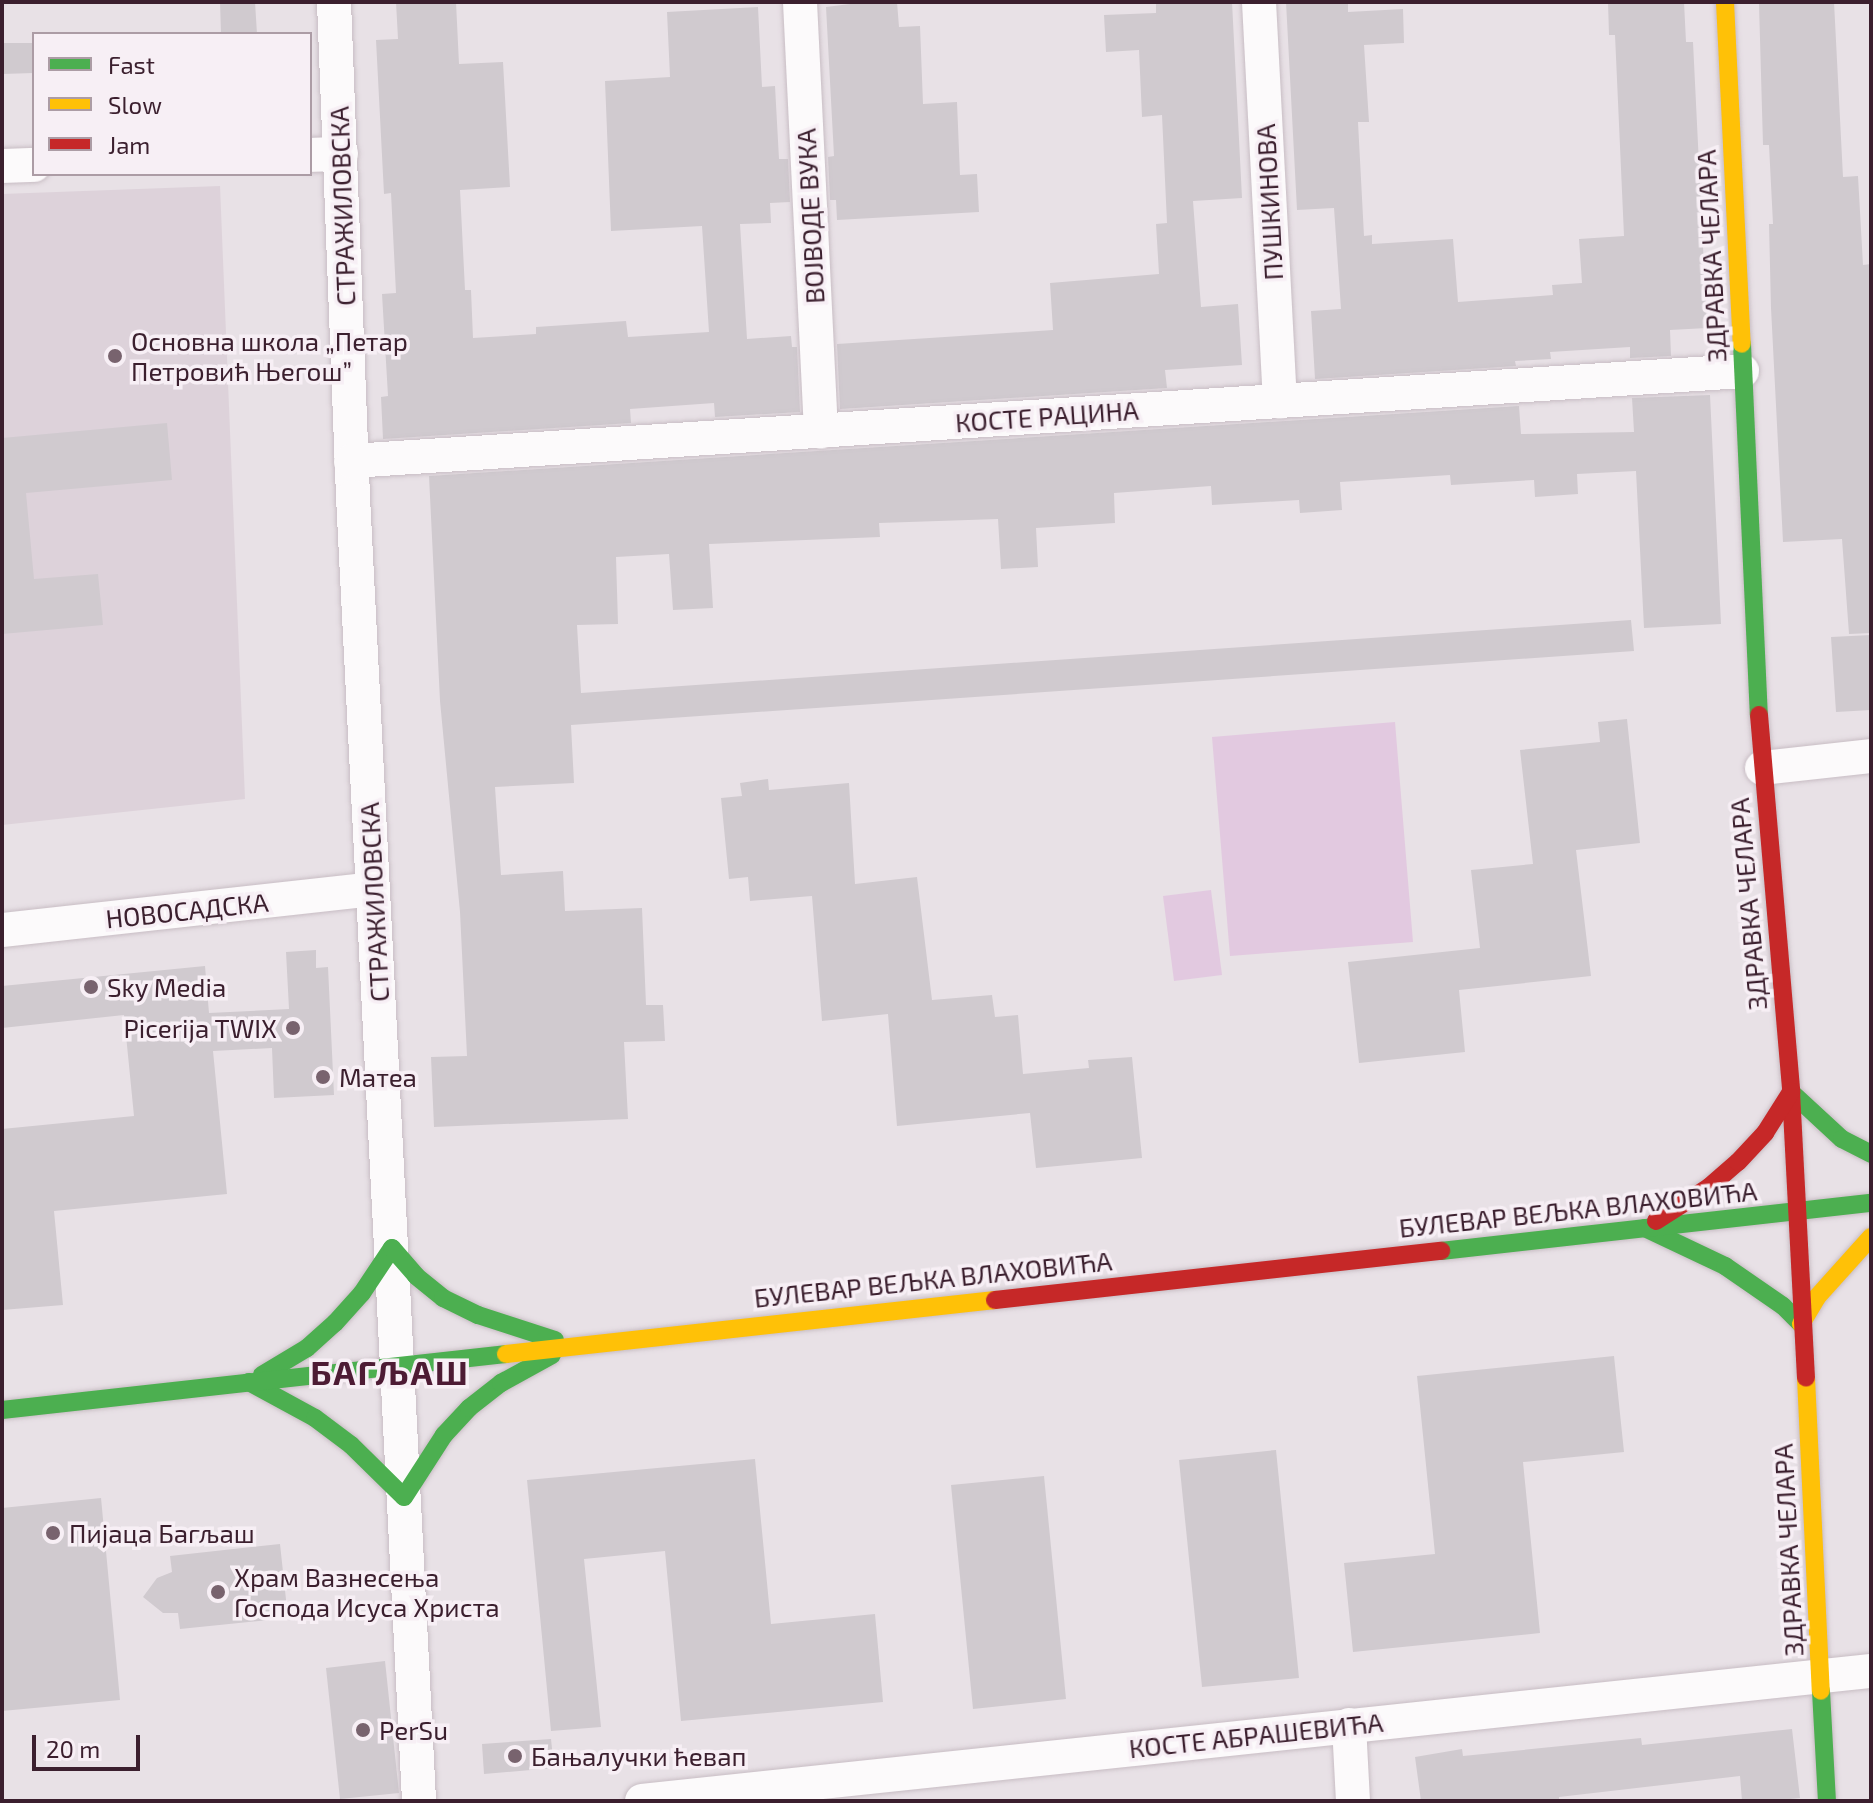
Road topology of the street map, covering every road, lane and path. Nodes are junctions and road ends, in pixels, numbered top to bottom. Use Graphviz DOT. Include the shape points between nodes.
graph roads {
  1 [pos="334,2"];
  2 [pos="800,2"];
  3 [pos="1259,2"];
  4 [pos="1725,2"];
  5 [pos="325,155"];
  6 [pos="32,165"];
  7 [pos="2,166"];
  8 [pos="1742,371"];
  9 [pos="1280,401"];
  10 [pos="821,431"];
  11 [pos="351,461"];
  12 [pos="1871,756"];
  13 [pos="1762,768"];
  14 [pos="372,889"];
  15 [pos="2,930"];
  16 [pos="1791,1092"];
  17 [pos="1871,1154"];
  18 [pos="1871,1203"];
  19 [pos="1796,1211"];
  20 [pos="1644,1227"];
  21 [pos="1871,1237"];
  22 [pos="392,1248"];
  23 [pos="1801,1324"];
  24 [pos="572,1345"];
  25 [pos="397,1365"];
  26 [pos="249,1382"];
  27 [pos="2,1410"];
  28 [pos="404,1497"];
  29 [pos="1871,1671"];
  30 [pos="1821,1677"];
  31 [pos="1349,1725"];
  32 [pos="874,1788"];
  33 [pos="419,1801"];
  34 [pos="642,1801"];
  35 [pos="1353,1801"];
  36 [pos="1827,1801"];
  1 -- 5 [label="street, СТРАЖИЛОВСКА"];
  2 -- 10 [label="street, ВОЈВОДЕ ВУКА"];
  3 -- 9 [label="street, ПУШКИНОВА"];
  4 -- 8 [label="main road, ЗДРАВКА ЧЕЛАРА"];
  5 -- 11 [label="street, СТРАЖИЛОВСКА"];
  6 -- 7 [label="street"];
  8 -- 9 [label="street, КОСТЕ РАЦИНА"];
  8 -- 13 [label="main road, ЗДРАВКА ЧЕЛАРА"];
  9 -- 10 [label="street, КОСТЕ РАЦИНА"];
  10 -- 11 [label="street, КОСТЕ РАЦИНА"];
  11 -- 14 [label="street, СТРАЖИЛОВСКА"];
  12 -- 13 [label="street"];
  13 -- 16 [label="main road, ЗДРАВКА ЧЕЛАРА"];
  14 -- 15 [label="street, НОВОСАДСКА"];
  14 -- 22 [label="street, СТРАЖИЛОВСКА"];
  16 -- 17 [label="main road" via="1842,1139"];
  16 -- 19 [label="main road, ЗДРАВКА ЧЕЛАРА"];
  16 -- 20 [label="main road" via="1765,1133 1738,1162 1687,1203"];
  18 -- 19 [label="main road, БУЛЕВАР ВЕЉКА ВЛАХОВИЋА"];
  19 -- 20 [label="main road, БУЛЕВАР ВЕЉКА ВЛАХОВИЋА"];
  19 -- 23 [label="main road, ЗДРАВКА ЧЕЛАРА"];
  20 -- 23 [label="main road" via="1725,1266"];
  20 -- 24 [label="main road, БУЛЕВАР ВЕЉКА ВЛАХОВИЋА"];
  21 -- 23 [label="main road" via="1825,1286"];
  22 -- 24 [label="main road" via="443,1298"];
  22 -- 25 [label="street, СТРАЖИЛОВСКА"];
  22 -- 26 [label="main road" via="335,1323 307,1348"];
  23 -- 30 [label="main road, ЗДРАВКА ЧЕЛАРА"];
  24 -- 25 [label="main road, БУЛЕВАР ВЕЉКА ВЛАХОВИЋА"];
  24 -- 28 [label="main road" via="501,1383 469,1408 438,1443"];
  25 -- 26 [label="main road, БУЛЕВАР ВЕЉКА ВЛАХОВИЋА"];
  25 -- 28 [label="street, СТРАЖИЛОВСКА"];
  26 -- 27 [label="main road, БУЛЕВАР ВЕЉКА ВЛАХОВИЋА"];
  26 -- 28 [label="main road" via="315,1418"];
  28 -- 33 [label="street, СТРАЖИЛОВСКА"];
  29 -- 30 [label="street, КОСТЕ АБРАШЕВИЋА"];
  30 -- 31 [label="street, КОСТЕ АБРАШЕВИЋА"];
  30 -- 36 [label="main road, ЗДРАВКА ЧЕЛАРА"];
  31 -- 32 [label="street, КОСТЕ АБРАШЕВИЋА"];
  31 -- 35 [label="street"];
  32 -- 34 [label="street, КОСТЕ АБРАШЕВИЋА"];
}
